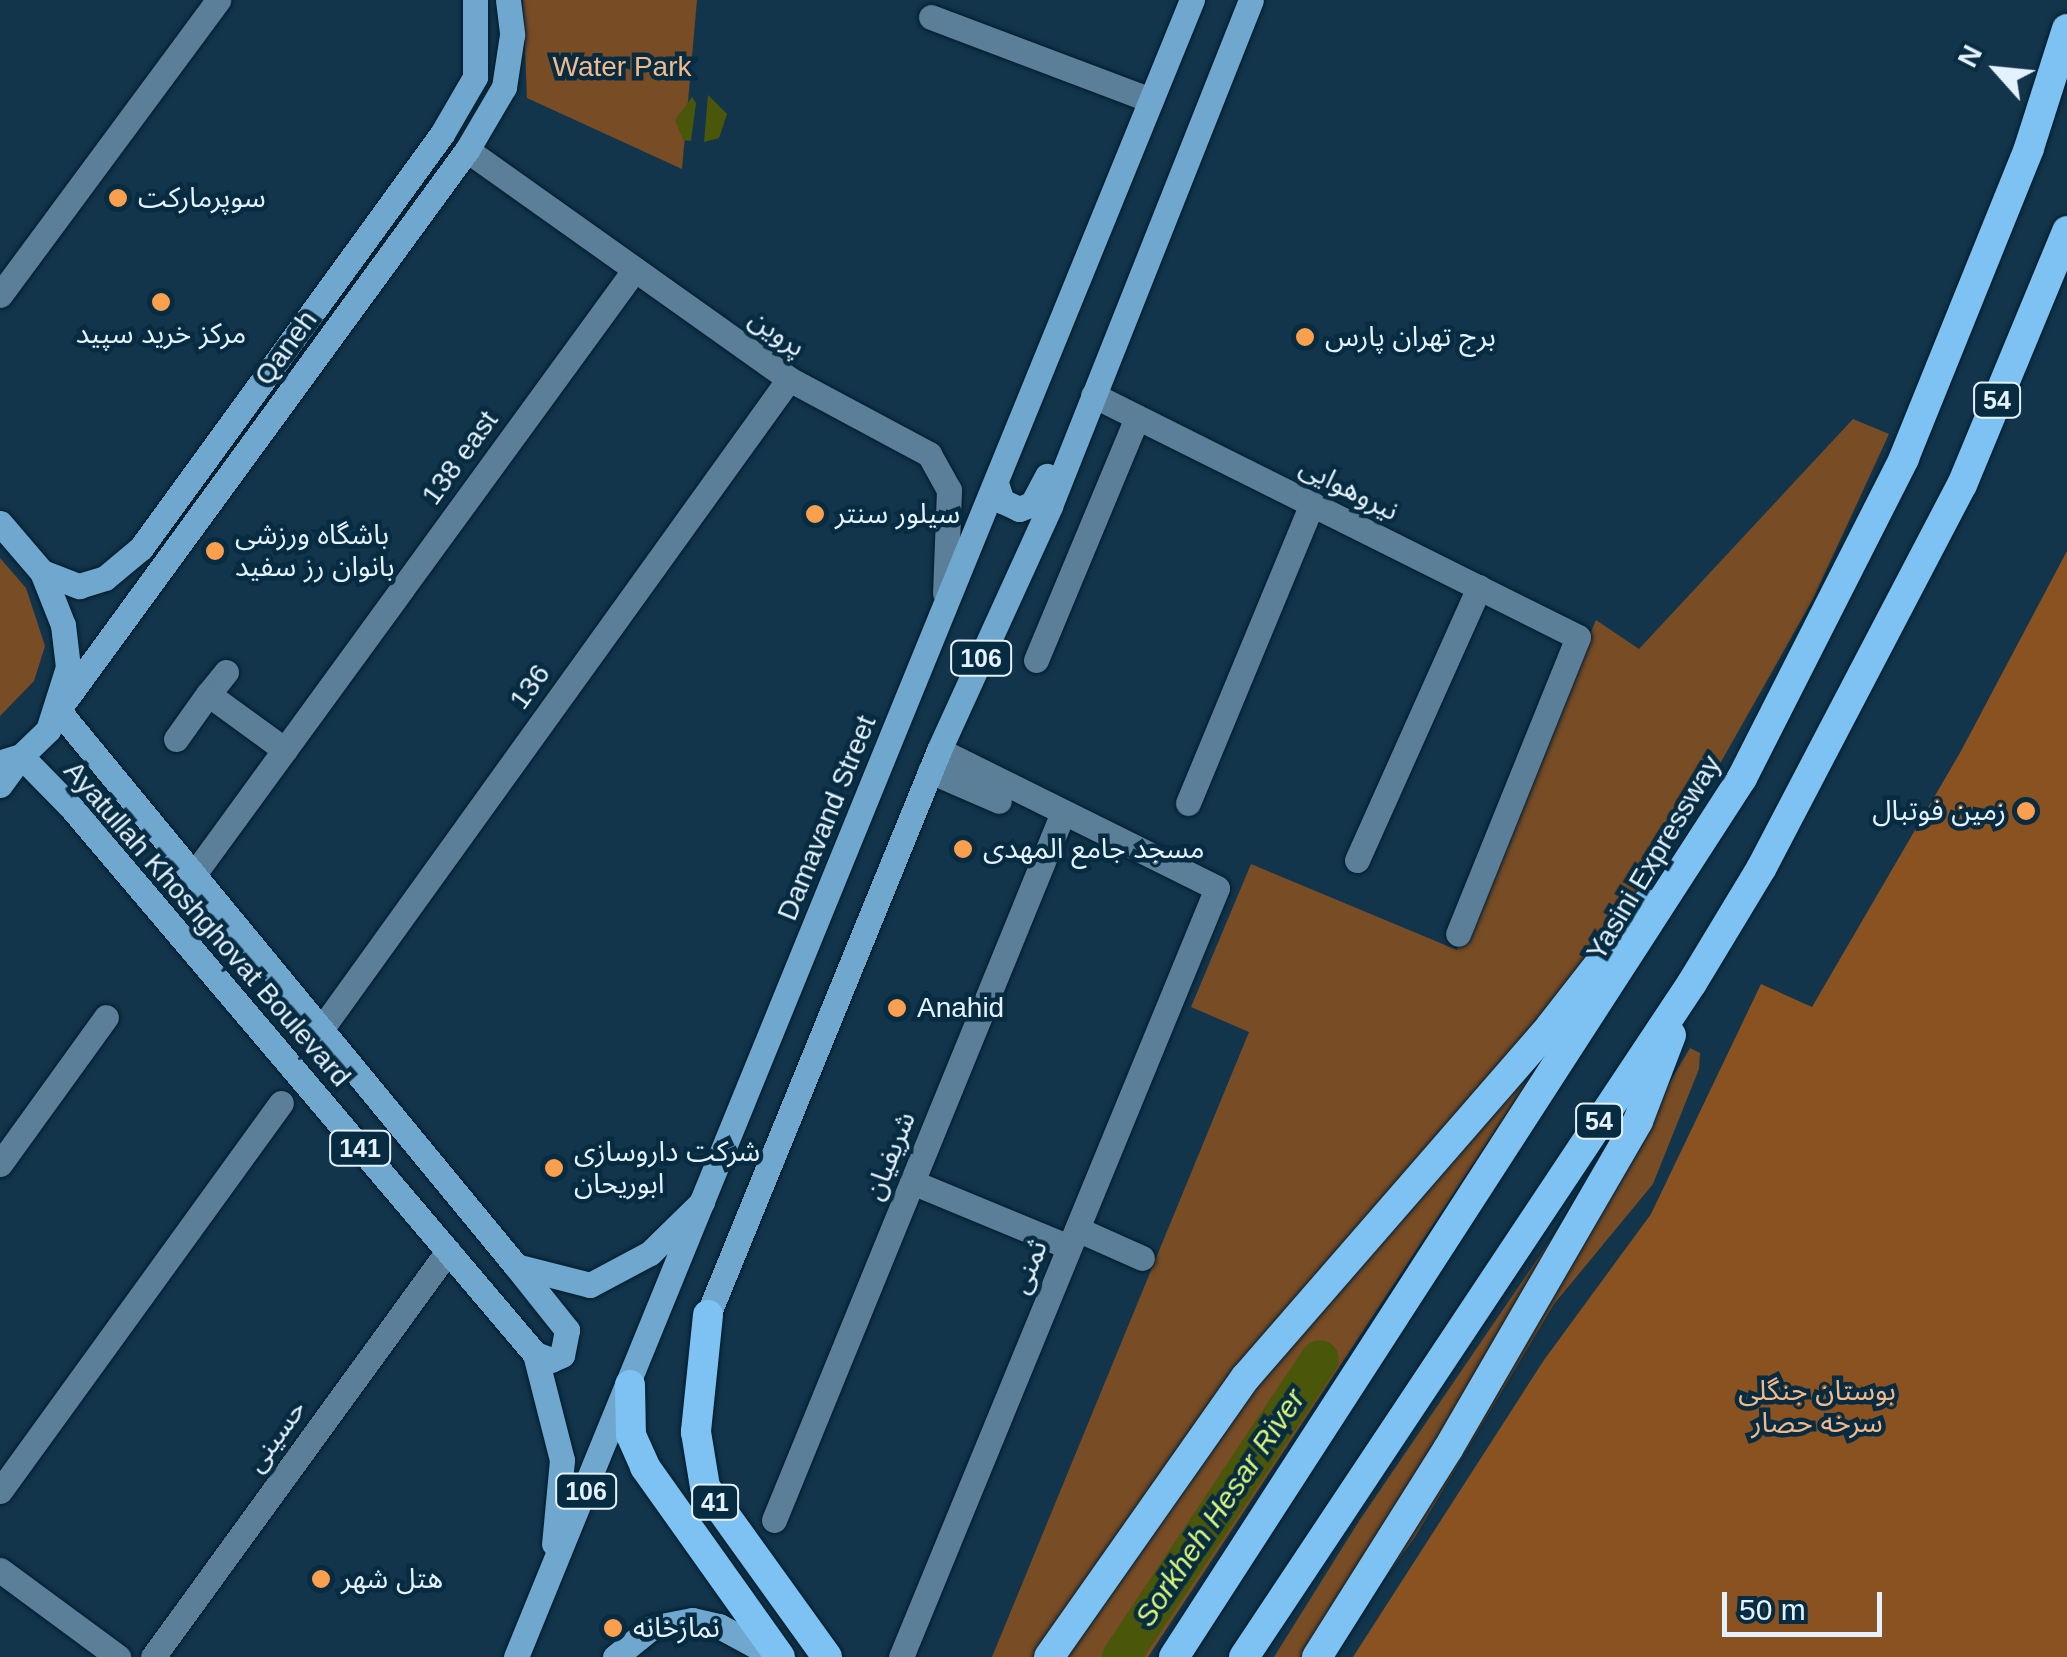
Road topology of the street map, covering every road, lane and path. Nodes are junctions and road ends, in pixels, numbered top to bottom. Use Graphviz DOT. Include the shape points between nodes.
graph roads {
  1 [pos="218,0"];
  2 [pos="476,0"];
  3 [pos="508,0"];
  4 [pos="1192,0"];
  5 [pos="1251,0"];
  6 [pos="930,17"];
  7 [pos="2067,29"];
  8 [pos="1151,100"];
  9 [pos="467,150"];
  10 [pos="2067,232"];
  11 [pos="634,269"];
  12 [pos="0,295"];
  13 [pos="1104,368"];
  14 [pos="789,379"];
  15 [pos="1093,395"];
  16 [pos="1137,416"];
  17 [pos="996,483"];
  18 [pos="1312,504"];
  19 [pos="0,523"];
  20 [pos="42,572"];
  21 [pos="1479,587"];
  22 [pos="943,612"];
  23 [pos="1036,660"];
  24 [pos="226,672"];
  25 [pos="208,694"];
  26 [pos="58,710"];
  27 [pos="176,739"];
  28 [pos="285,750"];
  29 [pos="11,759"];
  30 [pos="934,761"];
  31 [pos="1742,778"];
  32 [pos="0,786"];
  33 [pos="1188,803"];
  34 [pos="1059,821"];
  35 [pos="1358,860"];
  36 [pos="192,877"];
  37 [pos="1458,934"];
  38 [pos="1692,983"];
  39 [pos="106,1017"];
  40 [pos="320,1030"];
  41 [pos="281,1103"];
  42 [pos="0,1164"];
  43 [pos="912,1182"];
  44 [pos="702,1202"];
  45 [pos="1073,1238"];
  46 [pos="448,1250"];
  47 [pos="1142,1258"];
  48 [pos="516,1266"];
  49 [pos="708,1315"];
  50 [pos="535,1354"];
  51 [pos="630,1385"];
  52 [pos="0,1492"];
  53 [pos="774,1520"];
  54 [pos="0,1570"];
  55 [pos="542,1598"];
  56 [pos="826,1655"];
  57 [pos="118,1657"];
  58 [pos="153,1657"];
  59 [pos="516,1657"];
  60 [pos="615,1657"];
  61 [pos="778,1657"];
  62 [pos="901,1657"];
  63 [pos="1049,1657"];
  64 [pos="1174,1657"];
  65 [pos="1244,1657"];
  66 [pos="1317,1657"];
  1 -- 12 [label="street"];
  2 -- 20 [label="main road, Qaneh" via="475,77 442,134 141,548 106,578 79,586"];
  3 -- 9 [label="main road, Qaneh" via="512,36 504,87"];
  4 -- 8 [label="main road, Damavand Street / 106"];
  5 -- 13 [label="main road, 106"];
  6 -- 8 [label="street"];
  7 -- 31 [label="highway, Yasini Expressway / 54" via="2029,148 1904,458"];
  8 -- 17 [label="main road, Damavand Street / 106"];
  9 -- 11 [label="street, پروین"];
  9 -- 26 [label="main road, Qaneh"];
  10 -- 38 [label="highway, 54" via="1962,485 1762,867"];
  11 -- 14 [label="street, پروین"];
  11 -- 28 [label="street, 138 east"];
  13 -- 15 [label="main road, 106"];
  13 -- 17 [label="main road" via="1072,416 1032,504 1008,506"];
  14 -- 22 [label="street, پروین" via="929,454 943,470 952,523"];
  14 -- 40 [label="street, 136"];
  15 -- 16 [label="street, نیروهوایی"];
  15 -- 30 [label="main road, 106"];
  16 -- 18 [label="street, نیروهوایی"];
  16 -- 23 [label="street"];
  17 -- 22 [label="main road, Damavand Street / 106"];
  18 -- 21 [label="street, نیروهوایی"];
  18 -- 33 [label="street"];
  19 -- 20 [label="main road"];
  20 -- 26 [label="main road" via="67,646"];
  21 -- 35 [label="street"];
  21 -- 37 [label="street, نیروهوایی" via="1578,637"];
  22 -- 44 [label="main road, Damavand Street / 106"];
  24 -- 25 [label="street"];
  25 -- 27 [label="street"];
  25 -- 28 [label="street"];
  26 -- 29 [label="main road, Qaneh"];
  26 -- 36 [label="main road, Ayatullah Khoshghovat Boulevard / 141"];
  28 -- 36 [label="street, 138 east"];
  29 -- 32 [label="main road, Qaneh"];
  29 -- 46 [label="main road, Ayatullah Khoshghovat Boulevard / 141"];
  30 -- 34 [label="street"];
  30 -- 49 [label="main road, 106"];
  31 -- 63 [label="highway" via="1550,1028 1246,1376"];
  31 -- 64 [label="highway, Yasini Expressway / 54" via="1638,949"];
  34 -- 43 [label="street, شریفیان"];
  34 -- 45 [label="street, ثمنی" via="1214,885"];
  36 -- 40 [label="main road, Ayatullah Khoshghovat Boulevard / 141"];
  38 -- 65 [label="highway, 54"];
  38 -- 66 [label="highway" via="1638,1122 1448,1449"];
  39 -- 42 [label="street"];
  40 -- 48 [label="main road, Ayatullah Khoshghovat Boulevard / 141"];
  41 -- 52 [label="street"];
  43 -- 45 [label="street"];
  43 -- 53 [label="street, شریفیان"];
  44 -- 48 [label="main road" via="650,1253 590,1285"];
  44 -- 51 [label="main road, Damavand Street / 106"];
  45 -- 47 [label="street"];
  45 -- 62 [label="street, ثمنی"];
  46 -- 50 [label="main road, Ayatullah Khoshghovat Boulevard / 141"];
  46 -- 58 [label="street, حسینی"];
  48 -- 50 [label="main road, Ayatullah Khoshghovat Boulevard" via="567,1330 562,1354 551,1360"];
  49 -- 56 [label="highway, 41" via="696,1432 705,1487"];
  50 -- 55 [label="main road, Ayatullah Khoshghovat Boulevard / 141" via="562,1460 559,1521"];
  51 -- 55 [label="main road, Damavand Street / 106"];
  51 -- 61 [label="highway, 41" via="631,1435 645,1467"];
  54 -- 57 [label="street"];
  55 -- 59 [label="main road, Damavand Street / 106"];
  60 -- 61 [label="main road" via="651,1628 692,1620 719,1626"];
}
